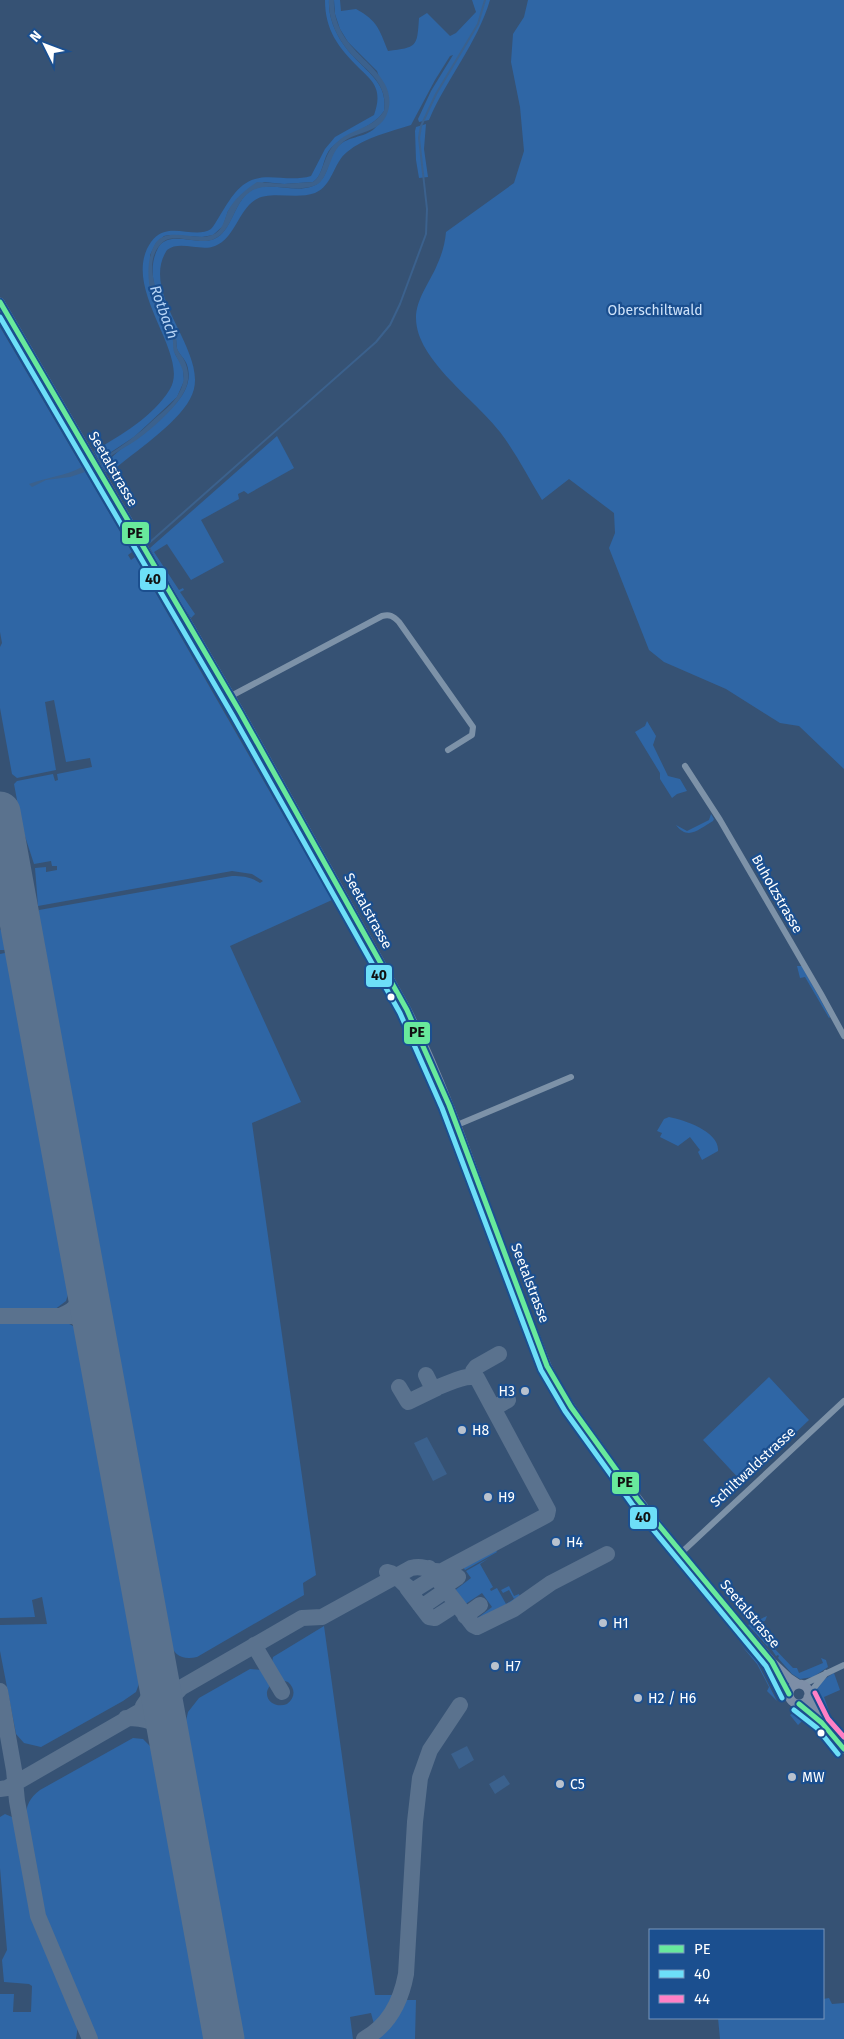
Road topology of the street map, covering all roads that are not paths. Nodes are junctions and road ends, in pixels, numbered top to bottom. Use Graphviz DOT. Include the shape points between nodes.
graph roads {
  1 [pos="0,302"];
  2 [pos="231,696"];
  3 [pos="448,750"];
  4 [pos="685,766"];
  5 [pos="844,1036"];
  6 [pos="571,1078"];
  7 [pos="457,1125"];
  8 [pos="844,1401"];
  9 [pos="681,1553"];
  10 [pos="772,1662"];
  11 [pos="844,1665"];
  12 [pos="827,1672"];
  13 [pos="800,1684"];
  14 [pos="789,1694"];
  15 [pos="808,1696"];
  16 [pos="799,1704"];
  17 [pos="822,1723"];
  18 [pos="844,1749"];
  1 -- 2 [label="main road, Seetalstrasse"];
  2 -- 3 [label="street" via="388,614 399,622 473,727 472,735"];
  2 -- 7 [label="main road, Seetalstrasse" via="408,1010"];
  4 -- 5 [label="street, Buholzstrasse"];
  6 -- 7 [label="street"];
  7 -- 9 [label="main road, Seetalstrasse" via="551,1374 638,1500"];
  8 -- 9 [label="street, Schiltwaldstrasse"];
  9 -- 10 [label="main road, Seetalstrasse"];
  10 -- 13 [label="main road, Seetalstrasse"];
  10 -- 14 [label="main road, Seetalstrasse"];
  11 -- 12 [label="street"];
  12 -- 13 [label="street"];
  12 -- 15 [label="street"];
  13 -- 14 [label="main road" via="792,1687"];
  13 -- 15 [label="main road" via="807,1689"];
  14 -- 16 [label="main road" via="792,1701"];
  15 -- 16 [label="main road"];
  15 -- 17 [label="main road"];
  16 -- 17 [label="main road"];
  17 -- 18 [label="main road"];
}
